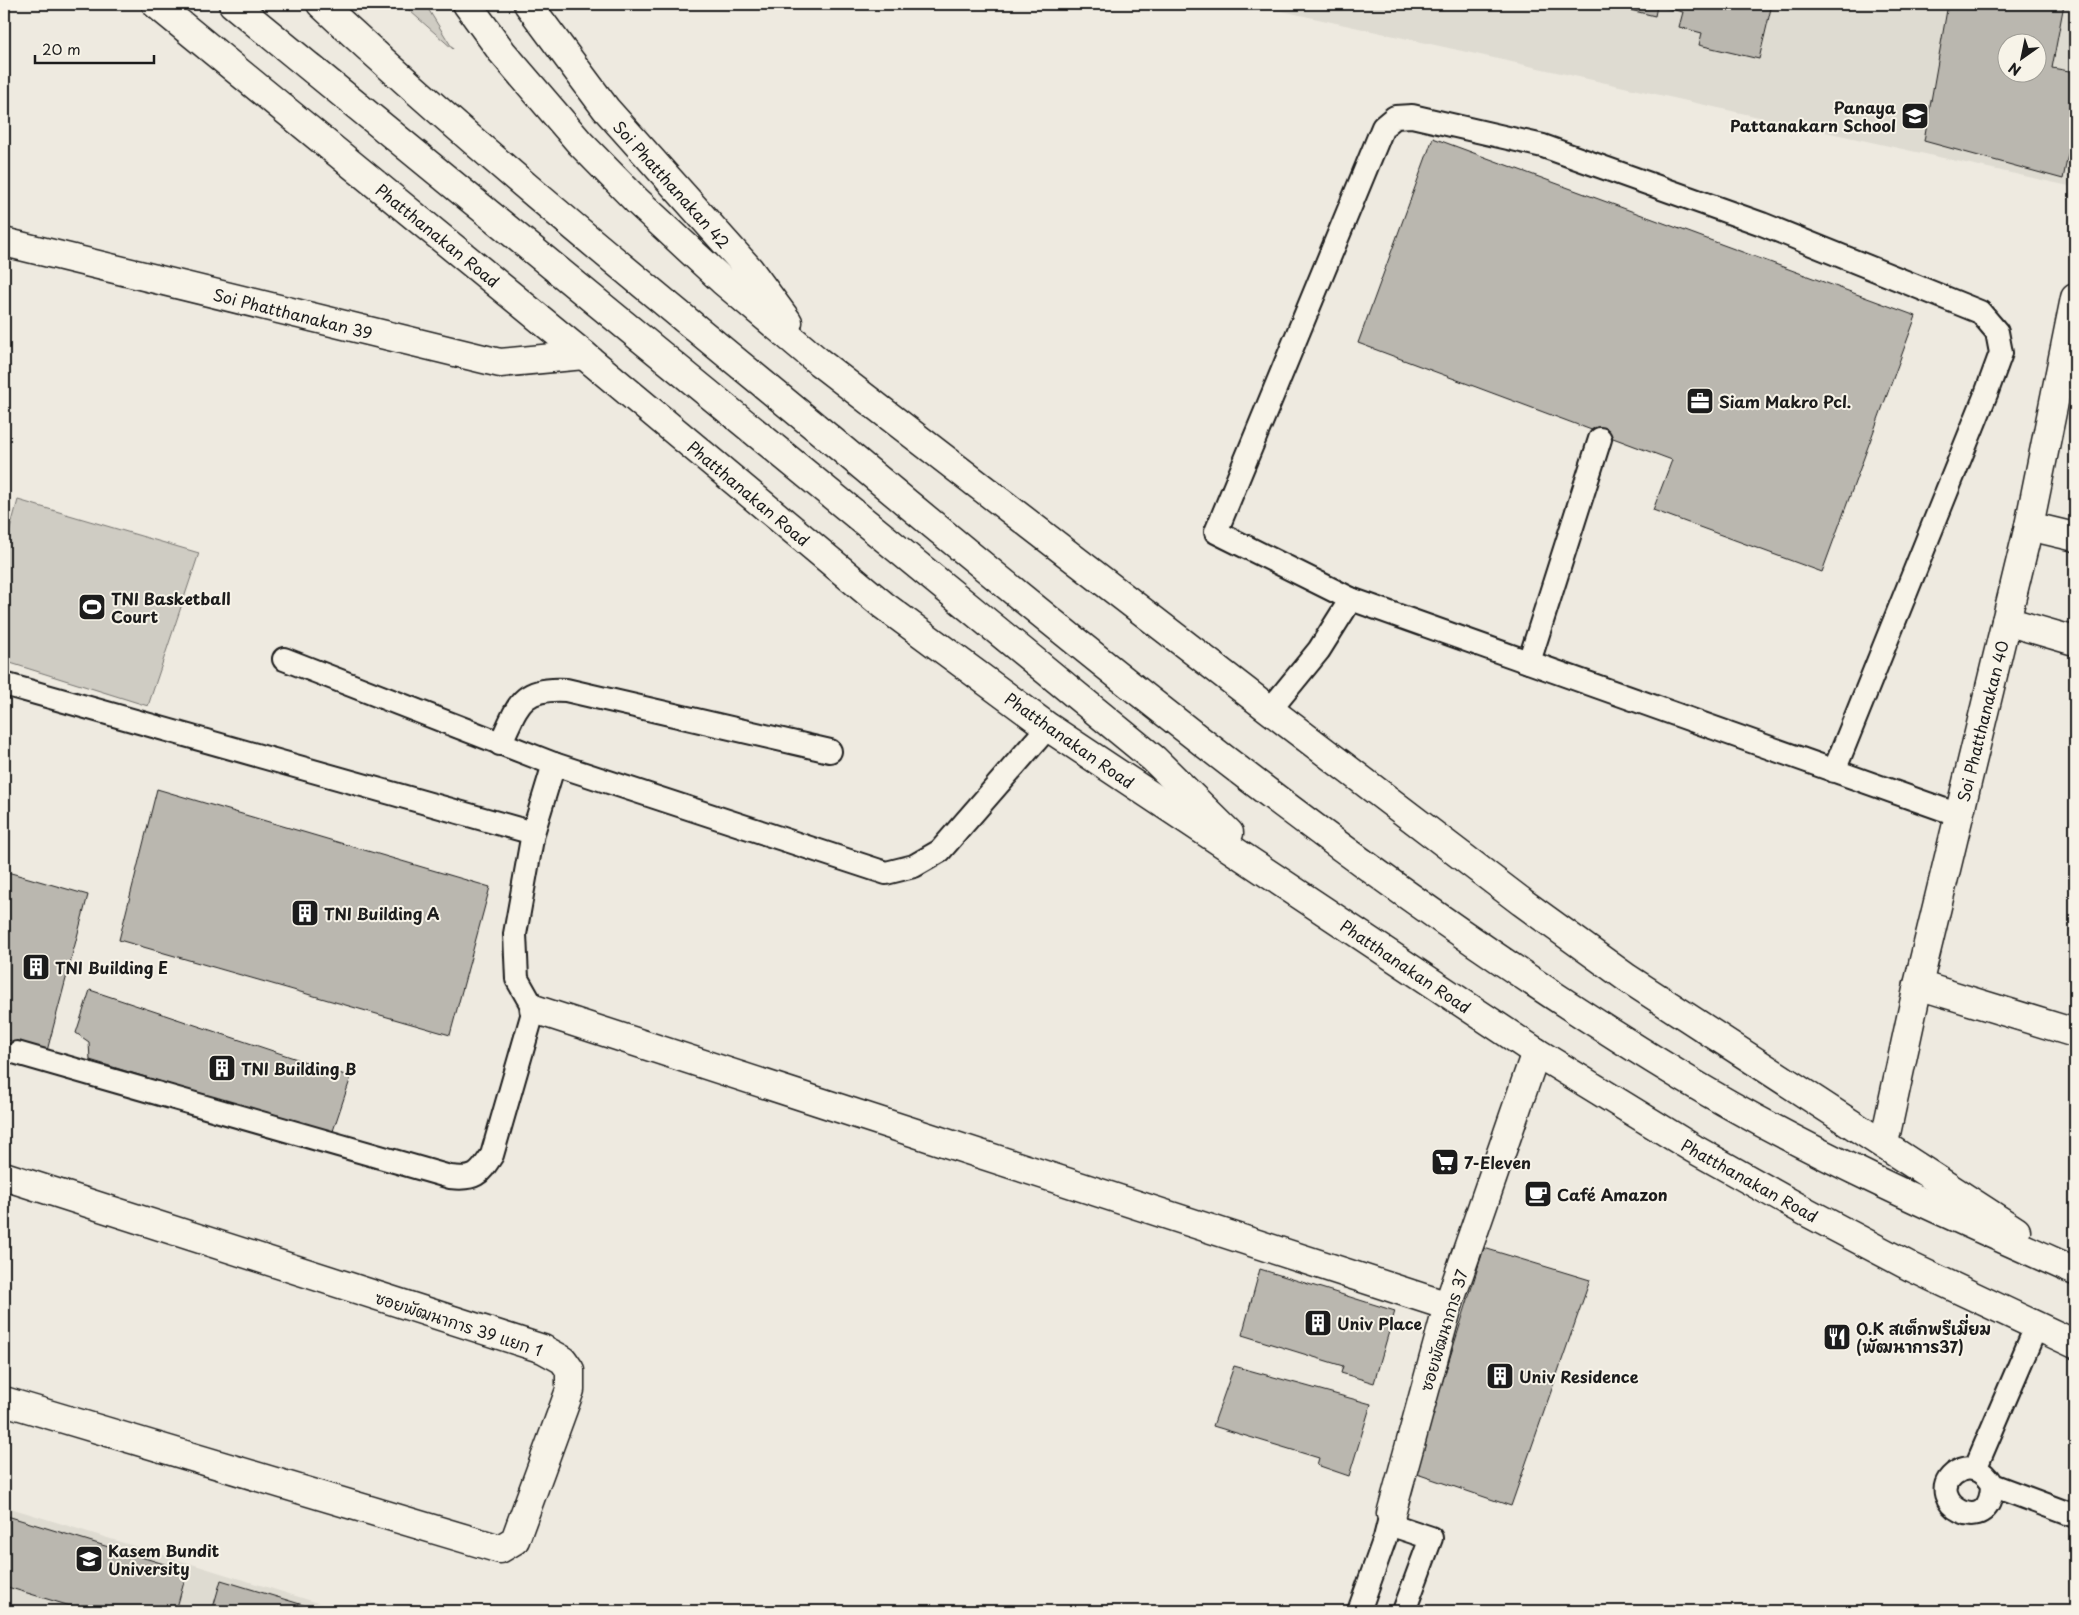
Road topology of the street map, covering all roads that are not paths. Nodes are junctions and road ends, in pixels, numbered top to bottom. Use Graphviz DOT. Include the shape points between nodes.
graph roads {
  1 [pos="156,4"];
  2 [pos="234,4"];
  3 [pos="322,4"];
  4 [pos="467,4"];
  5 [pos="528,4"];
  6 [pos="4,242"];
  7 [pos="2075,298"];
  8 [pos="584,355"];
  9 [pos="819,362"];
  10 [pos="1600,439"];
  11 [pos="2029,526"];
  12 [pos="2075,537"];
  13 [pos="1351,599"];
  14 [pos="2006,621"];
  15 [pos="2075,640"];
  16 [pos="284,659"];
  17 [pos="1529,662"];
  18 [pos="4,684"];
  19 [pos="1270,710"];
  20 [pos="1048,727"];
  21 [pos="500,744"];
  22 [pos="830,751"];
  23 [pos="554,764"];
  24 [pos="1834,771"];
  25 [pos="1959,815"];
  26 [pos="532,833"];
  27 [pos="1276,879"];
  28 [pos="1918,985"];
  29 [pos="534,1009"];
  30 [pos="2075,1033"];
  31 [pos="1536,1052"];
  32 [pos="17,1053"];
  33 [pos="1884,1144"];
  34 [pos="4,1176"];
  35 [pos="2075,1270"];
  36 [pos="1448,1306"];
  37 [pos="2036,1326"];
  38 [pos="2075,1344"];
  39 [pos="4,1401"];
  40 [pos="1975,1469"];
  41 [pos="1992,1485"];
  42 [pos="2075,1516"];
  43 [pos="1390,1519"];
  44 [pos="1359,1611"];
  45 [pos="1404,1611"];
  1 -- 8 [label="main road, Phatthanakan Road"];
  2 -- 27 [label="main road" via="1154,759"];
  3 -- 35 [label="main road" via="491,157 1014,593 1324,833 1425,906 1576,1010 1684,1078 1776,1130 1948,1215"];
  4 -- 9 [label="main road" via="514,66 580,143 631,195"];
  5 -- 9 [label="main road, Soi Phatthanakan 42" via="606,109 749,269"];
  6 -- 8 [label="main road, Soi Phatthanakan 39" via="500,363"];
  7 -- 11 [label="main road, Soi Phatthanakan 40"];
  8 -- 20 [label="main road, Phatthanakan Road" via="883,605"];
  9 -- 19 [label="main road"];
  10 -- 17 [label="lane"];
  11 -- 12 [label="main road"];
  11 -- 14 [label="main road, Soi Phatthanakan 40"];
  13 -- 17 [label="lane"];
  13 -- 19 [label="lane" via="1319,650"];
  13 -- 24 [label="lane" via="1216,532 1383,127 1395,117 1412,116 1543,146 1762,224 1980,312 1997,332 2001,353 1986,394"];
  14 -- 15 [label="main road"];
  14 -- 25 [label="main road, Soi Phatthanakan 40"];
  16 -- 21 [label="lane"];
  17 -- 24 [label="lane"];
  18 -- 26 [label="lane"];
  19 -- 33 [label="main road" via="1627,978"];
  20 -- 23 [label="lane" via="940,851 914,866 886,873"];
  20 -- 27 [label="main road, Phatthanakan Road"];
  21 -- 22 [label="lane" via="520,703 533,692 547,689 566,690"];
  21 -- 23 [label="lane"];
  23 -- 26 [label="lane"];
  24 -- 25 [label="lane"];
  25 -- 28 [label="main road, Soi Phatthanakan 40"];
  26 -- 29 [label="lane" via="515,934 517,979"];
  27 -- 31 [label="main road, Phatthanakan Road"];
  28 -- 30 [label="main road"];
  28 -- 33 [label="main road, Soi Phatthanakan 40"];
  29 -- 32 [label="lane" via="492,1155 478,1173 466,1179 441,1175"];
  29 -- 36 [label="main road"];
  31 -- 36 [label="main road, ซอยพัฒนาการ 37"];
  31 -- 37 [label="main road, Phatthanakan Road" via="1694,1149 1801,1209 1911,1267"];
  33 -- 35 [label="main road"];
  34 -- 39 [label="main road, ซอยพัฒนาการ 39 แยก 1" via="543,1349 563,1360 570,1370 570,1390 515,1540 500,1549"];
  36 -- 43 [label="main road, ซอยพัฒนาการ 37"];
  37 -- 38 [label="main road, Phatthanakan Road"];
  37 -- 40 [label="lane"];
  40 -- 41 [label="lane" via="1986,1475"];
  40 -- 41 [label="lane" via="1964,1469 1953,1475 1947,1485 1947,1497 1953,1508 1964,1514 1975,1514 1986,1508 1992,1498"];
  41 -- 42 [label="lane"];
  43 -- 44 [label="lane, ซอยพัฒนาการ 37"];
  43 -- 45 [label="lane" via="1430,1538"];
}
